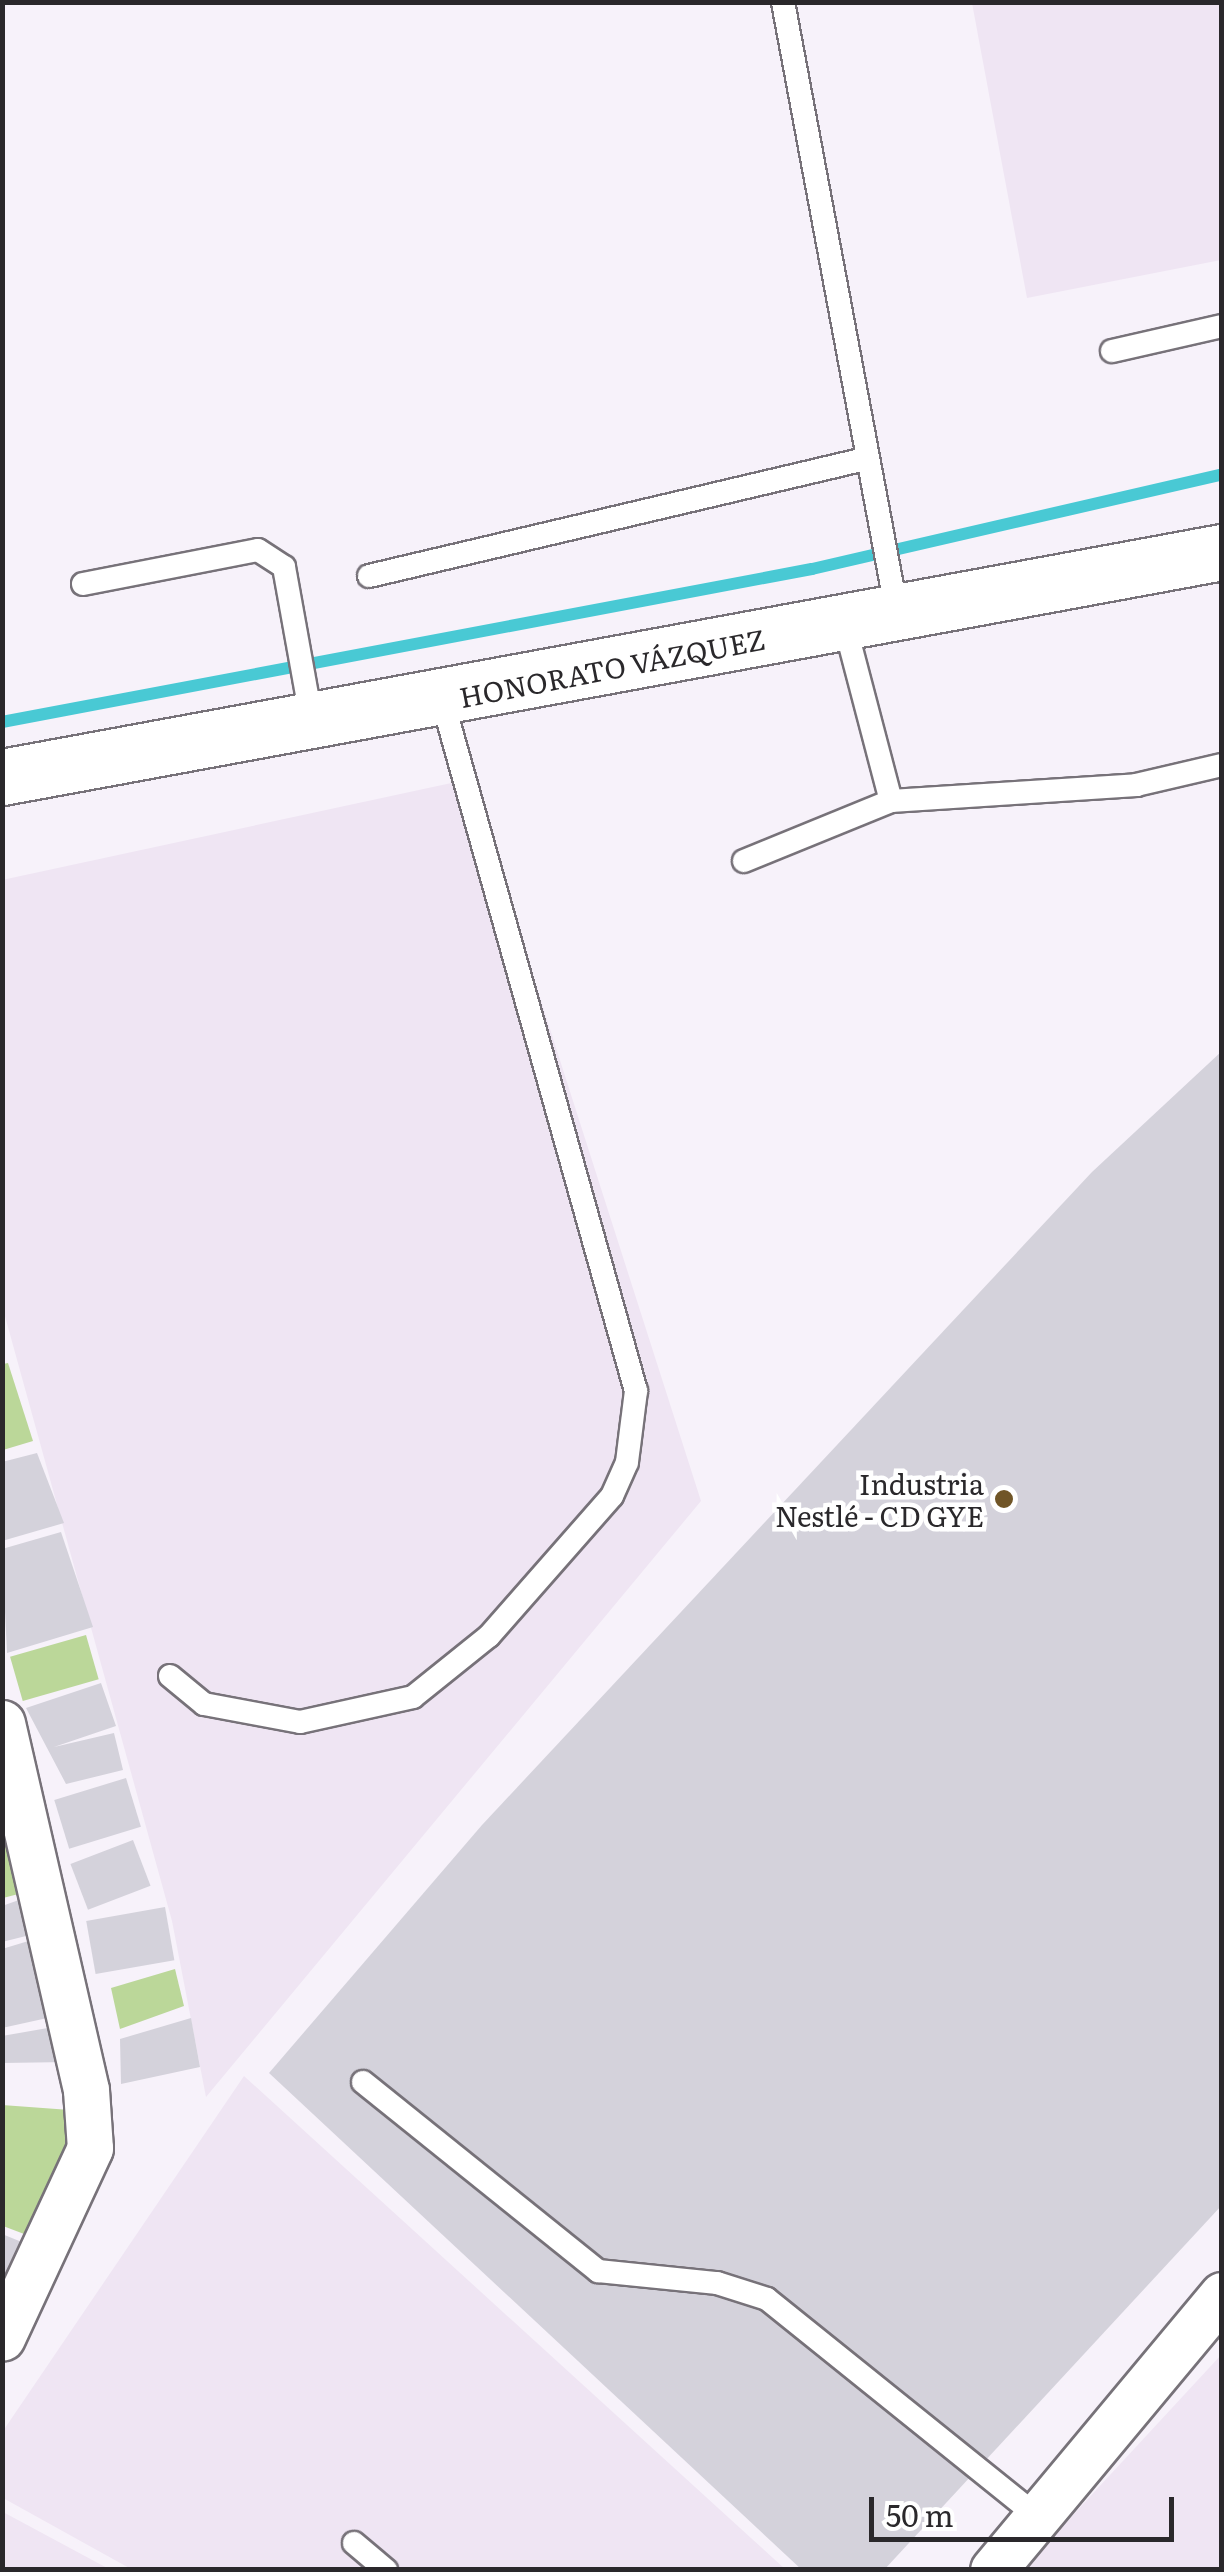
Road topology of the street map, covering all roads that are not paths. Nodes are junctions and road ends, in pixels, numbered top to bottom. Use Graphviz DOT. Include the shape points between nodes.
graph roads {
  1 [pos="783,2"];
  2 [pos="1222,326"];
  3 [pos="1112,351"];
  4 [pos="865,459"];
  5 [pos="1222,552"];
  6 [pos="370,576"];
  7 [pos="83,584"];
  8 [pos="893,592"];
  9 [pos="844,622"];
  10 [pos="442,699"];
  11 [pos="308,700"];
  12 [pos="1222,765"];
  13 [pos="2,777"];
  14 [pos="891,801"];
  15 [pos="744,861"];
  16 [pos="170,1676"];
  17 [pos="2,1723"];
  18 [pos="363,2082"];
  19 [pos="1222,2295"];
  20 [pos="2,2338"];
  21 [pos="1038,2516"];
  22 [pos="354,2542"];
  23 [pos="386,2570"];
  24 [pos="992,2570"];
  1 -- 4 [label="lane"];
  2 -- 3 [label="lane"];
  4 -- 6 [label="lane"];
  4 -- 8 [label="lane"];
  5 -- 8 [label="street, HONORATO VÁZQUEZ"];
  7 -- 11 [label="lane" via="258,550 284,567"];
  8 -- 9 [label="street, HONORATO VÁZQUEZ"];
  9 -- 10 [label="street, HONORATO VÁZQUEZ"];
  9 -- 14 [label="lane"];
  10 -- 11 [label="street, HONORATO VÁZQUEZ"];
  10 -- 16 [label="lane" via="636,1392 627,1462 612,1496 488,1636 413,1697 300,1722 204,1704"];
  11 -- 13 [label="street, HONORATO VÁZQUEZ"];
  12 -- 14 [label="lane" via="1136,785"];
  14 -- 15 [label="lane"];
  17 -- 20 [label="street" via="86,2090 90,2148"];
  18 -- 21 [label="lane" via="598,2272 717,2283 768,2299"];
  19 -- 21 [label="street"];
  21 -- 24 [label="street"];
  22 -- 23 [label="lane"];
}
